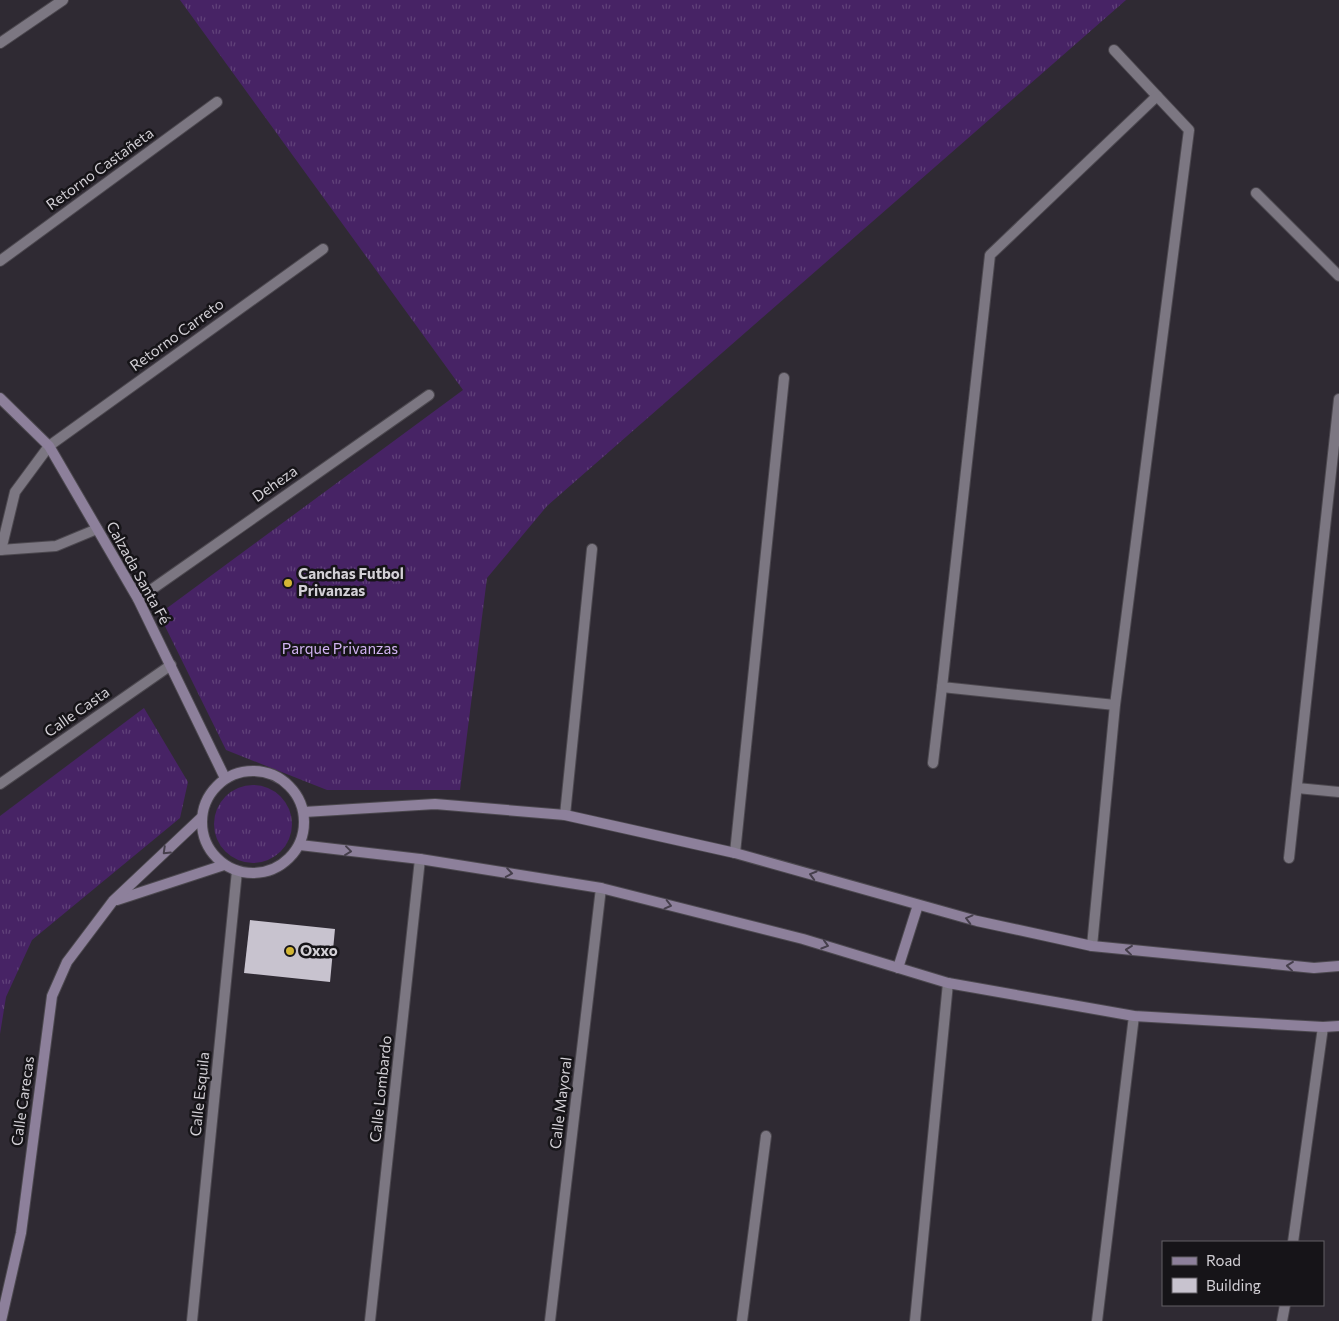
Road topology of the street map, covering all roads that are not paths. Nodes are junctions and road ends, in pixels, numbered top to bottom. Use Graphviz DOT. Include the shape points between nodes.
graph roads {
  1 [pos="63,0"];
  2 [pos="0,43"];
  3 [pos="1114,50"];
  4 [pos="1157,96"];
  5 [pos="217,102"];
  6 [pos="1256,194"];
  7 [pos="323,249"];
  8 [pos="0,261"];
  9 [pos="1339,276"];
  10 [pos="784,378"];
  11 [pos="429,395"];
  12 [pos="0,398"];
  13 [pos="1339,399"];
  14 [pos="49,446"];
  15 [pos="97,529"];
  16 [pos="592,549"];
  17 [pos="1,550"];
  18 [pos="138,599"];
  19 [pos="171,665"];
  20 [pos="942,687"];
  21 [pos="1115,705"];
  22 [pos="933,763"];
  23 [pos="225,778"];
  24 [pos="0,784"];
  25 [pos="1297,788"];
  26 [pos="1339,792"];
  27 [pos="304,812"];
  28 [pos="565,815"];
  29 [pos="201,818"];
  30 [pos="300,845"];
  31 [pos="735,853"];
  32 [pos="1289,858"];
  33 [pos="420,859"];
  34 [pos="224,865"];
  35 [pos="237,871"];
  36 [pos="601,888"];
  37 [pos="113,901"];
  38 [pos="918,905"];
  39 [pos="1092,946"];
  40 [pos="1339,966"];
  41 [pos="898,968"];
  42 [pos="948,983"];
  43 [pos="1134,1016"];
  44 [pos="1339,1026"];
  45 [pos="1322,1027"];
  46 [pos="766,1136"];
  47 [pos="1293,1241"];
  48 [pos="1285,1306"];
  49 [pos="1,1321"];
  50 [pos="192,1321"];
  51 [pos="370,1321"];
  52 [pos="550,1321"];
  53 [pos="742,1321"];
  54 [pos="914,1321"];
  55 [pos="1097,1321"];
  56 [pos="1282,1321"];
  1 -- 2 [label="street"];
  3 -- 4 [label="street"];
  4 -- 20 [label="street" via="990,255"];
  4 -- 21 [label="street" via="1189,130"];
  5 -- 8 [label="street, Retorno Castañeta"];
  6 -- 9 [label="street"];
  7 -- 14 [label="street, Retorno Carreto"];
  10 -- 31 [label="street"];
  11 -- 18 [label="street, Deheza"];
  12 -- 14 [label="street, Calzada Santa Fé"];
  13 -- 25 [label="street"];
  14 -- 15 [label="street, Calzada Santa Fé"];
  14 -- 17 [label="street, Retorno Carreto" via="15,492"];
  15 -- 17 [label="street" via="56,546"];
  15 -- 18 [label="street, Calzada Santa Fé"];
  16 -- 28 [label="street"];
  18 -- 19 [label="street, Calzada Santa Fé"];
  19 -- 23 [label="street, Calzada Santa Fé"];
  19 -- 24 [label="street, Calle Casta"];
  20 -- 21 [label="street"];
  20 -- 22 [label="street"];
  21 -- 39 [label="street"];
  23 -- 27 [label="street" via="257,771 274,775 298,796"];
  23 -- 29 [label="street" via="213,789 204,804"];
  25 -- 26 [label="street"];
  25 -- 32 [label="street"];
  27 -- 28 [label="street" via="435,804"];
  27 -- 30 [label="street"];
  28 -- 31 [label="street"];
  29 -- 34 [label="street" via="206,844"];
  29 -- 37 [label="street, Calle Carecas, one-way"];
  30 -- 33 [label="street, one-way"];
  30 -- 35 [label="street" via="290,859 278,867 252,874"];
  38 -- 31 [label="street, one-way"];
  33 -- 36 [label="street, one-way"];
  33 -- 51 [label="street, Calle Lombardo"];
  34 -- 35 [label="street"];
  34 -- 37 [label="street"];
  35 -- 50 [label="street, Calle Esquila"];
  36 -- 41 [label="street, one-way" via="803,938"];
  36 -- 52 [label="street, Calle Mayoral"];
  37 -- 49 [label="street, Calle Carecas" via="67,962 52,996 21,1233"];
  39 -- 38 [label="street, one-way"];
  38 -- 41 [label="street"];
  40 -- 39 [label="street, one-way" via="1314,968"];
  41 -- 42 [label="street"];
  42 -- 43 [label="street"];
  42 -- 54 [label="street"];
  43 -- 45 [label="street"];
  43 -- 55 [label="street"];
  44 -- 45 [label="street"];
  45 -- 47 [label="street"];
  46 -- 53 [label="street"];
  48 -- 56 [label="street"];
}
